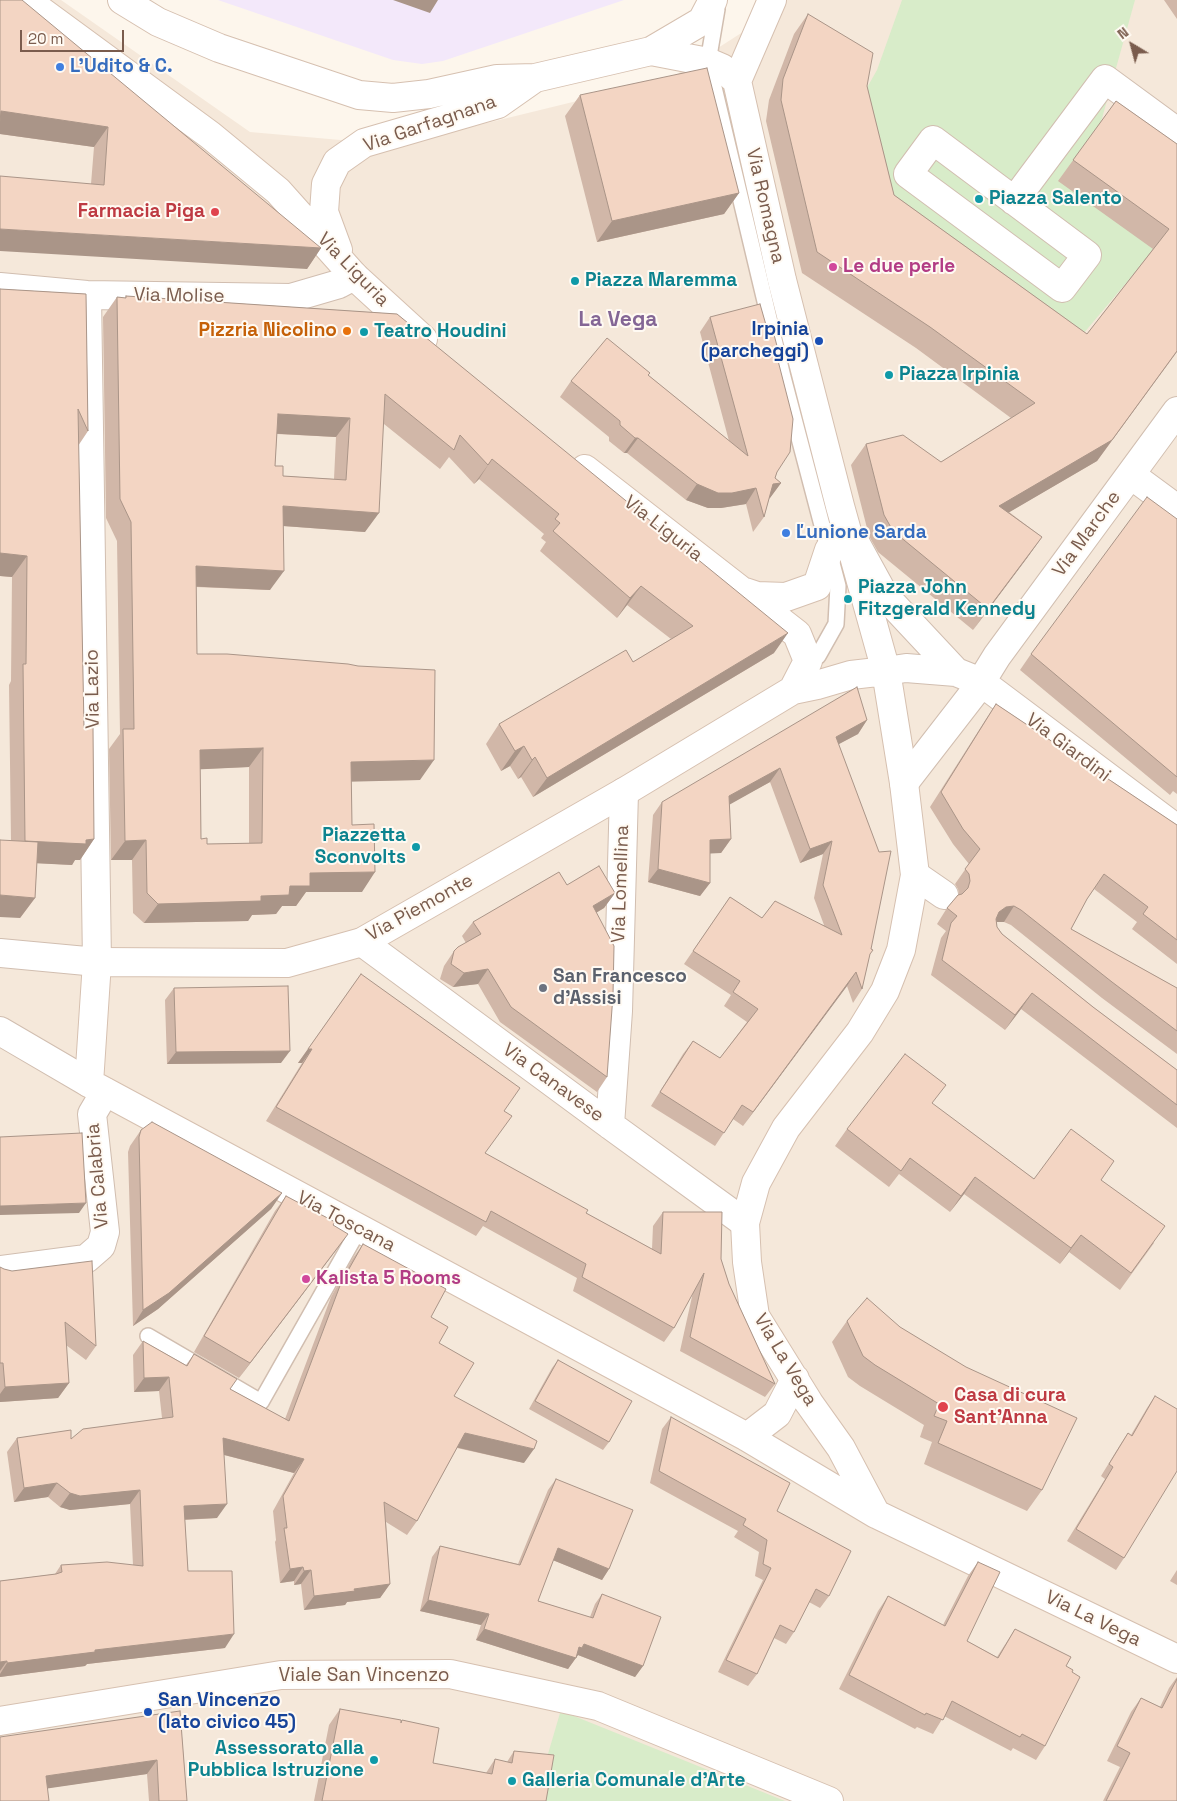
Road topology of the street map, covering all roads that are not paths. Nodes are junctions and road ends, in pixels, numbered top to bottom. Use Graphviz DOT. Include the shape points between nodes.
graph roads {
  1 [pos="26,0"];
  2 [pos="122,0"];
  3 [pos="713,0"];
  4 [pos="718,0"];
  5 [pos="772,0"];
  6 [pos="651,51"];
  7 [pos="708,62"];
  8 [pos="534,78"];
  9 [pos="737,81"];
  10 [pos="1177,132"];
  11 [pos="1014,201"];
  12 [pos="348,268"];
  13 [pos="0,287"];
  14 [pos="87,295"];
  15 [pos="440,355"];
  16 [pos="1177,411"];
  17 [pos="564,452"];
  18 [pos="1131,474"];
  19 [pos="1177,509"];
  20 [pos="845,526"];
  21 [pos="829,550"];
  22 [pos="743,591"];
  23 [pos="808,661"];
  24 [pos="886,671"];
  25 [pos="956,672"];
  26 [pos="981,682"];
  27 [pos="793,690"];
  28 [pos="904,783"];
  29 [pos="624,792"];
  30 [pos="1177,829"];
  31 [pos="916,875"];
  32 [pos="944,895"];
  33 [pos="362,942"];
  34 [pos="0,953"];
  35 [pos="97,962"];
  36 [pos="0,1031"];
  37 [pos="97,1088"];
  38 [pos="610,1125"];
  39 [pos="745,1223"];
  40 [pos="359,1229"];
  41 [pos="0,1270"];
  42 [pos="148,1336"];
  43 [pos="795,1379"];
  44 [pos="748,1438"];
  45 [pos="876,1514"];
  46 [pos="1177,1659"];
  47 [pos="0,1720"];
  48 [pos="830,1801"];
  1 -- 12 [label="street, Via Liguria" via="210,135 278,191"];
  2 -- 8 [label="street, Via Garfagnana" via="158,22 219,48 359,95 393,98 429,94 497,79"];
  3 -- 6 [label="street, Via Garfagnana" via="702,21"];
  4 -- 7 [label="lane"];
  5 -- 9 [label="street"];
  6 -- 7 [label="street, Via Garfagnana"];
  6 -- 8 [label="street, Via Garfagnana"];
  7 -- 9 [label="street, Via Garfagnana" via="722,68"];
  7 -- 21 [label="lane" via="783,377"];
  8 -- 12 [label="street, Via Garfagnana" via="498,104 364,143 337,162 326,184 324,212"];
  9 -- 20 [label="street, Via Romagna" via="773,242"];
  10 -- 11 [label="street" via="1105,79"];
  11 -- 11 [label="street" via="933,140 908,174 1062,288 1087,255"];
  12 -- 14 [label="street, Via Molise" via="339,284 291,298"];
  12 -- 15 [label="street, Via Liguria"];
  13 -- 14 [label="street, Via Molise"];
  14 -- 35 [label="street, Via Lazio"];
  16 -- 18 [label="street, Via Marche"];
  17 -- 22 [label="street, Via Liguria"];
  18 -- 19 [label="street"];
  18 -- 26 [label="street, Via Marche" via="996,656"];
  20 -- 21 [label="street"];
  20 -- 24 [label="street"];
  20 -- 25 [label="street" via="884,595"];
  21 -- 22 [label="street" via="817,586 786,597 757,596"];
  21 -- 23 [label="lane" via="838,586 836,624 818,656"];
  22 -- 23 [label="street, Via Liguria" via="797,634"];
  23 -- 27 [label="street"];
  24 -- 25 [label="street" via="906,668"];
  24 -- 27 [label="street" via="851,675"];
  24 -- 28 [label="street"];
  25 -- 26 [label="street, Via Giardini"];
  26 -- 28 [label="street"];
  26 -- 30 [label="street, Via Giardini"];
  27 -- 29 [label="street, Via Piemonte"];
  28 -- 31 [label="street, Via La Vega"];
  29 -- 33 [label="street, Via Piemonte"];
  29 -- 38 [label="street, Via Lomellina" via="618,1011"];
  31 -- 32 [label="street"];
  31 -- 39 [label="street, Via La Vega" via="900,950 885,991 860,1032 786,1128 756,1183"];
  33 -- 35 [label="street, Via Piemonte" via="287,963"];
  33 -- 38 [label="street, Via Canavese"];
  34 -- 35 [label="street, Via Piemonte"];
  35 -- 37 [label="street, Via Lazio"];
  36 -- 37 [label="street, Via Toscana"];
  37 -- 40 [label="street, Via Toscana"];
  37 -- 41 [label="street, Via Calabria" via="92,1114 106,1232 101,1246 86,1259"];
  38 -- 39 [label="street, Via Canavese"];
  39 -- 43 [label="street, Via La Vega" via="755,1316"];
  40 -- 42 [label="lane" via="260,1402"];
  40 -- 44 [label="street, Via Toscana"];
  43 -- 44 [label="street" via="777,1414"];
  43 -- 45 [label="street, Via La Vega" via="841,1448"];
  44 -- 45 [label="street, Via Toscana"];
  45 -- 46 [label="street, Via La Vega"];
  47 -- 48 [label="street, Viale San Vincenzo" via="281,1674 450,1674 598,1706"];
}
